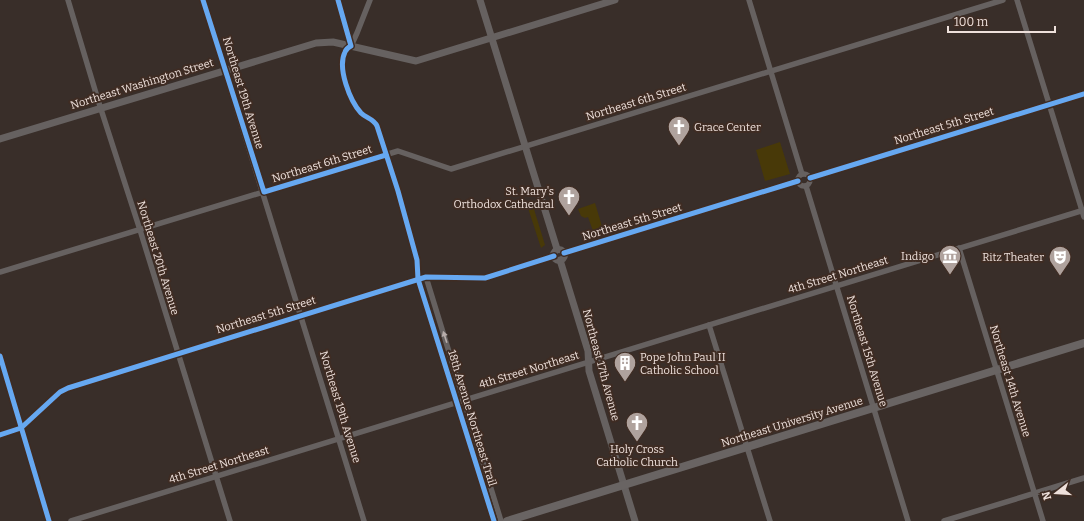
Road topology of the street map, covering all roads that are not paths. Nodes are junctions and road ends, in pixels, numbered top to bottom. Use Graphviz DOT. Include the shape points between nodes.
graph roads {
  1 [pos="68,0"];
  2 [pos="203,0"];
  3 [pos="338,0"];
  4 [pos="370,0"];
  5 [pos="480,0"];
  6 [pos="615,0"];
  7 [pos="749,0"];
  8 [pos="1003,0"];
  9 [pos="1017,0"];
  10 [pos="492,38"];
  11 [pos="351,46"];
  12 [pos="225,70"];
  13 [pos="771,71"];
  14 [pos="1084,94"];
  15 [pos="1050,104"];
  16 [pos="101,108"];
  17 [pos="0,140"];
  18 [pos="525,146"];
  19 [pos="802,174"];
  20 [pos="810,178"];
  21 [pos="798,181"];
  22 [pos="806,186"];
  23 [pos="264,192"];
  24 [pos="1083,210"];
  25 [pos="1084,217"];
  26 [pos="140,230"];
  27 [pos="959,248"];
  28 [pos="559,257"];
  29 [pos="0,272"];
  30 [pos="426,277"];
  31 [pos="837,286"];
  32 [pos="301,315"];
  33 [pos="710,325"];
  34 [pos="1084,343"];
  35 [pos="177,354"];
  36 [pos="0,356"];
  37 [pos="588,362"];
  38 [pos="996,371"];
  39 [pos="465,400"];
  40 [pos="874,408"];
  41 [pos="21,428"];
  42 [pos="0,434"];
  43 [pos="339,439"];
  44 [pos="747,448"];
  45 [pos="216,477"];
  46 [pos="1084,478"];
  47 [pos="623,486"];
  48 [pos="1034,494"];
  49 [pos="49,521"];
  50 [pos="71,521"];
  51 [pos="230,521"];
  52 [pos="364,521"];
  53 [pos="502,521"];
  54 [pos="507,521"];
  55 [pos="635,521"];
  56 [pos="770,521"];
  57 [pos="908,521"];
  58 [pos="944,521"];
  59 [pos="1043,521"];
  1 -- 16 [label="street, Northeast 20th Avenue"];
  2 -- 12 [label="street, Northeast 19th Avenue"];
  3 -- 11 [label="street"];
  4 -- 11 [label="street"];
  5 -- 10 [label="street"];
  6 -- 10 [label="street, Northeast Washington Street"];
  7 -- 13 [label="street"];
  8 -- 13 [label="street, Northeast 6th Street"];
  9 -- 15 [label="street"];
  10 -- 11 [label="street, Northeast Washington Street" via="416,60"];
  10 -- 18 [label="street"];
  11 -- 12 [label="street, Northeast Washington Street" via="333,42 316,43"];
  12 -- 16 [label="street, Northeast Washington Street"];
  12 -- 23 [label="street, Northeast 19th Avenue"];
  13 -- 18 [label="street, Northeast 6th Street"];
  13 -- 19 [label="street"];
  14 -- 15 [label="street, Northeast 5th Street"];
  15 -- 20 [label="street, Northeast 5th Street"];
  15 -- 24 [label="street"];
  16 -- 17 [label="street, Northeast Washington Street"];
  16 -- 26 [label="street, Northeast 20th Avenue"];
  18 -- 23 [label="street, Northeast 6th Street" via="451,169 398,151"];
  18 -- 28 [label="street" via="557,249 562,250"];
  19 -- 20 [label="street"];
  19 -- 21 [label="street"];
  20 -- 22 [label="street"];
  21 -- 22 [label="street" via="800,185"];
  21 -- 28 [label="street, Northeast 5th Street"];
  22 -- 31 [label="street, Northeast 15th Avenue"];
  23 -- 26 [label="street, Northeast 6th Street"];
  23 -- 32 [label="street, Northeast 19th Avenue"];
  24 -- 25 [label="street"];
  24 -- 27 [label="street, 4th Street Northeast"];
  26 -- 29 [label="street, Northeast 6th Street"];
  26 -- 35 [label="street, Northeast 20th Avenue"];
  27 -- 31 [label="street, 4th Street Northeast"];
  27 -- 38 [label="street, Northeast 14th Avenue"];
  28 -- 30 [label="street, Northeast 5th Street" via="485,278"];
  28 -- 37 [label="street, Northeast 17th Avenue" via="588,350"];
  30 -- 32 [label="street, Northeast 5th Street"];
  39 -- 30 [label="street, one-way"];
  31 -- 33 [label="street, 4th Street Northeast"];
  31 -- 40 [label="street, Northeast 15th Avenue"];
  32 -- 35 [label="street, Northeast 5th Street"];
  32 -- 43 [label="street, Northeast 19th Avenue"];
  33 -- 37 [label="street, 4th Street Northeast"];
  33 -- 44 [label="street"];
  34 -- 38 [label="main road, Northeast University Avenue"];
  35 -- 41 [label="street, Northeast 5th Street" via="64,389"];
  35 -- 45 [label="street, Northeast 20th Avenue"];
  36 -- 41 [label="street"];
  37 -- 39 [label="street, 4th Street Northeast"];
  37 -- 47 [label="street, Northeast 17th Avenue"];
  38 -- 40 [label="main road, Northeast University Avenue"];
  38 -- 48 [label="street, Northeast 14th Avenue"];
  39 -- 43 [label="street, 4th Street Northeast"];
  39 -- 53 [label="street"];
  40 -- 44 [label="main road, Northeast University Avenue"];
  40 -- 57 [label="street, Northeast 15th Avenue"];
  41 -- 42 [label="street, Northeast 5th Street"];
  41 -- 49 [label="street"];
  43 -- 45 [label="street, 4th Street Northeast"];
  43 -- 52 [label="street, Northeast 19th Avenue"];
  44 -- 47 [label="main road, Northeast University Avenue"];
  44 -- 56 [label="street"];
  45 -- 50 [label="street, 4th Street Northeast"];
  45 -- 51 [label="street, Northeast 20th Avenue"];
  46 -- 48 [label="street"];
  47 -- 54 [label="main road, Northeast University Avenue"];
  47 -- 55 [label="street, Northeast 17th Avenue"];
  48 -- 58 [label="street"];
  48 -- 59 [label="street, Northeast 14th Avenue"];
}
